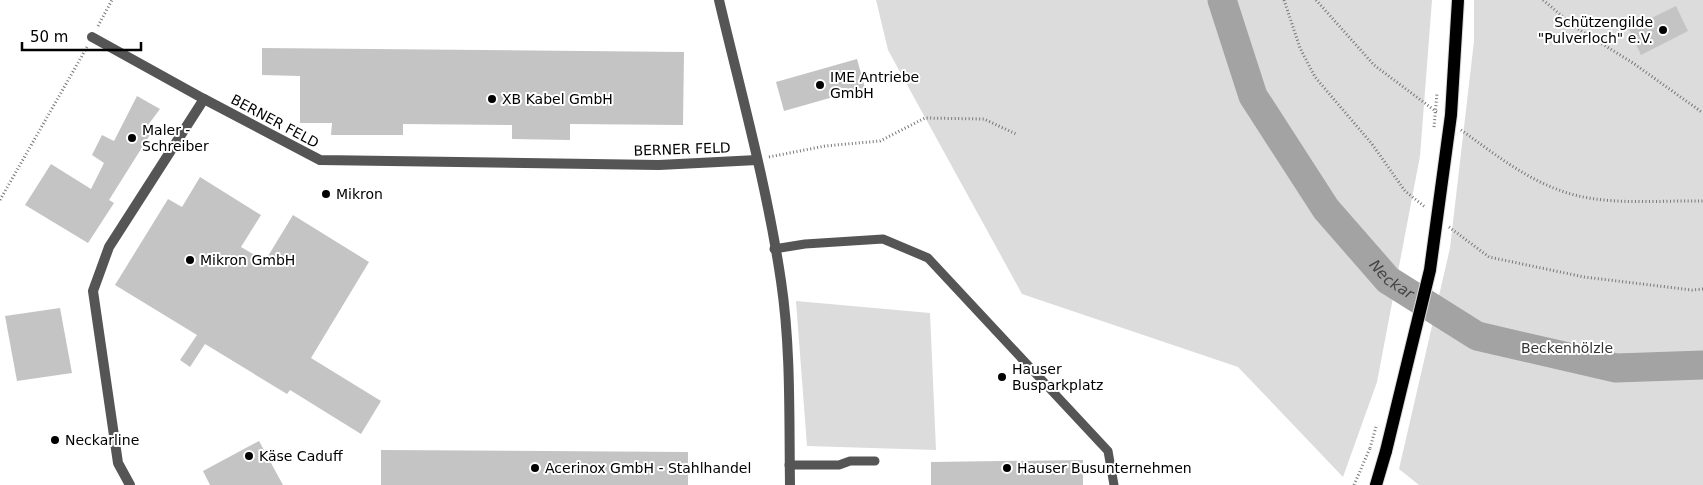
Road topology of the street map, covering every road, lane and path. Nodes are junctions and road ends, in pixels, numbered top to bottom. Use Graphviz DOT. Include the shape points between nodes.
graph roads {
  1 [pos="112,0"];
  2 [pos="719,0"];
  3 [pos="1284,0"];
  4 [pos="1316,0"];
  5 [pos="1458,0"];
  6 [pos="1542,0"];
  7 [pos="92,37"];
  8 [pos="1437,83"];
  9 [pos="204,99"];
  10 [pos="1703,113"];
  11 [pos="1446,118"];
  12 [pos="1454,124"];
  13 [pos="1433,131"];
  14 [pos="1016,134"];
  15 [pos="757,160"];
  16 [pos="0,200"];
  17 [pos="1703,201"];
  18 [pos="1426,204"];
  19 [pos="1424,213"];
  20 [pos="1431,213"];
  21 [pos="1444,223"];
  22 [pos="774,249"];
  23 [pos="1703,289"];
  24 [pos="1377,421"];
  25 [pos="875,461"];
  26 [pos="790,465"];
  27 [pos="130,485"];
  28 [pos="790,485"];
  29 [pos="1114,485"];
  30 [pos="1354,485"];
  31 [pos="1376,485"];
  1 -- 7 [label="path"];
  2 -- 15 [label="street"];
  3 -- 20 [label="path" via="1300,48 1315,77 1372,144 1405,191"];
  4 -- 11 [label="path" via="1374,65"];
  5 -- 31 [label="main road, bridge" via="1451,115 1430,270"];
  6 -- 10 [label="path" via="1575,28 1633,63"];
  7 -- 9 [label="street, BERNER FELD"];
  7 -- 16 [label="path"];
  8 -- 13 [label="path, bridge"];
  9 -- 15 [label="street, BERNER FELD" via="320,160 659,165"];
  9 -- 27 [label="street" via="109,247 93,291 118,463"];
  12 -- 17 [label="path" via="1515,168 1560,191 1594,199"];
  14 -- 15 [label="path" via="984,119 926,118 880,141 825,146"];
  15 -- 22 [label="street"];
  18 -- 19 [label="path"];
  21 -- 23 [label="path" via="1489,257 1584,277"];
  22 -- 26 [label="street" via="781,281 789,370"];
  22 -- 29 [label="lane" via="883,239 928,258 1108,451"];
  24 -- 30 [label="path, bridge" via="1370,448"];
  25 -- 26 [label="lane"];
  26 -- 28 [label="street"];
}
